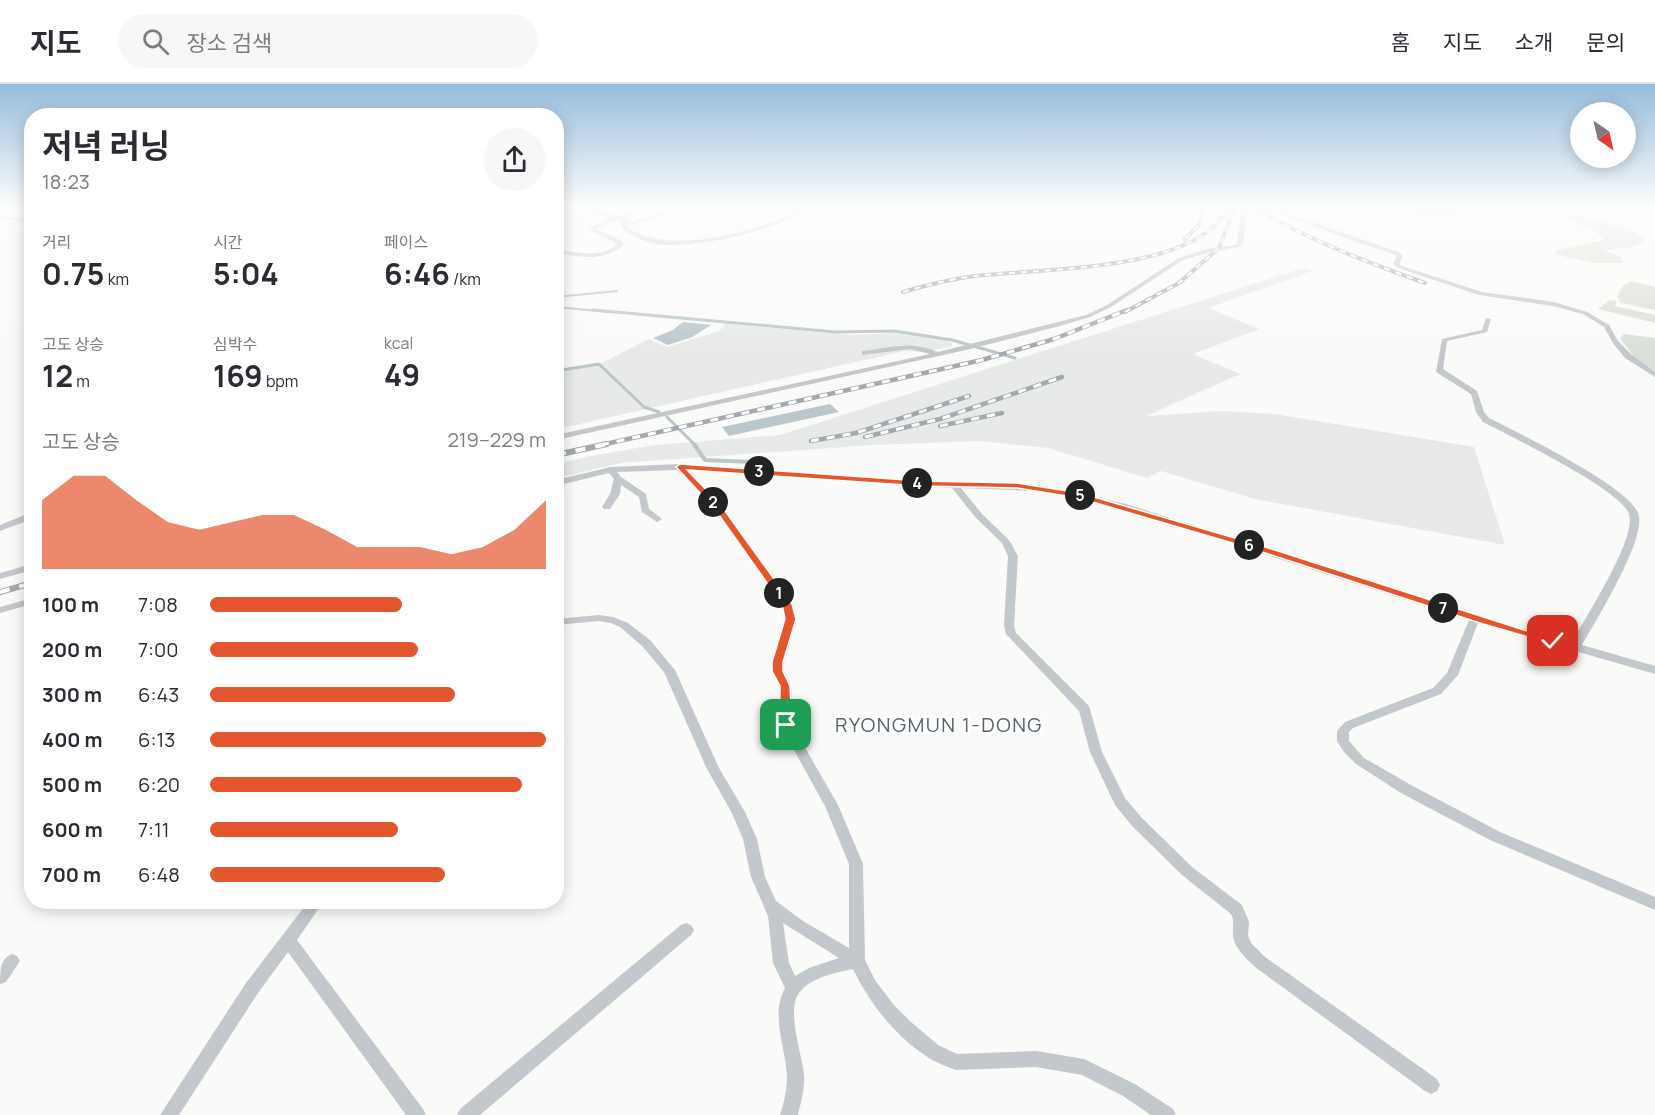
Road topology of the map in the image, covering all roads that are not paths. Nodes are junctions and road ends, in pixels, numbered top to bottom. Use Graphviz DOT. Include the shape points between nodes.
graph roads {
  1 [pos="1194,255"];
  2 [pos="1400,255"];
  3 [pos="1488,319"];
  4 [pos="865,353"];
  5 [pos="937,354"];
  6 [pos="1655,375"];
  7 [pos="564,436"];
  8 [pos="680,467"];
  9 [pos="611,470"];
  10 [pos="618,479"];
  11 [pos="564,481"];
  12 [pos="954,485"];
  13 [pos="607,507"];
  14 [pos="24,518"];
  15 [pos="657,519"];
  16 [pos="0,528"];
  17 [pos="24,569"];
  18 [pos="0,576"];
  19 [pos="24,603"];
  20 [pos="0,610"];
  21 [pos="1475,618"];
  22 [pos="564,621"];
  23 [pos="1575,647"];
  24 [pos="1655,670"];
  25 [pos="769,903"];
  26 [pos="1655,904"];
  27 [pos="311,909"];
  28 [pos="686,930"];
  29 [pos="288,940"];
  30 [pos="12,961"];
  31 [pos="857,961"];
  32 [pos="0,977"];
  33 [pos="793,988"];
  34 [pos="1431,1085"];
  35 [pos="169,1115"];
  36 [pos="417,1115"];
  37 [pos="466,1115"];
  38 [pos="789,1115"];
  39 [pos="1167,1115"];
  1 -- 5 [label="street" via="1088,316"];
  2 -- 6 [label="street" via="1396,264 1400,267 1482,294 1554,304 1585,313 1607,326 1628,356"];
  3 -- 23 [label="street" via="1485,332 1444,340 1439,370 1474,393 1486,420 1578,469 1623,500 1634,513 1635,523 1624,560"];
  4 -- 5 [label="street" via="914,345"];
  5 -- 7 [label="street"];
  8 -- 9 [label="street"];
  8 -- 12 [label="street"];
  8 -- 31 [label="street" via="717,506 787,604 790,619 778,662 785,686 786,725 831,805 856,864"];
  9 -- 10 [label="street"];
  9 -- 11 [label="street"];
  10 -- 13 [label="street"];
  10 -- 15 [label="street" via="643,496 645,510"];
  12 -- 21 [label="street" via="1038,488 1123,506"];
  12 -- 34 [label="street" via="1010,548 1011,634 1085,709 1096,752 1120,801 1187,871 1236,910 1246,948 1260,962"];
  14 -- 16 [label="street"];
  17 -- 18 [label="street"];
  19 -- 20 [label="street"];
  21 -- 23 [label="street"];
  21 -- 26 [label="street" via="1452,675 1437,691 1349,725 1343,731 1347,749 1406,789 1495,836"];
  22 -- 25 [label="street" via="599,618 624,625 669,670 713,770 750,839 758,877"];
  23 -- 24 [label="street"];
  25 -- 31 [label="street" via="798,926"];
  25 -- 33 [label="street" via="775,916 781,963"];
  27 -- 29 [label="street"];
  28 -- 37 [label="street"];
  29 -- 35 [label="street"];
  29 -- 36 [label="street"];
  30 -- 32 [label="street"];
  31 -- 33 [label="street" via="809,976"];
  31 -- 39 [label="street" via="887,1009 932,1051 956,1062 1036,1059 1084,1067"];
  33 -- 38 [label="street" via="786,1003 795,1075 795,1097"];
}
